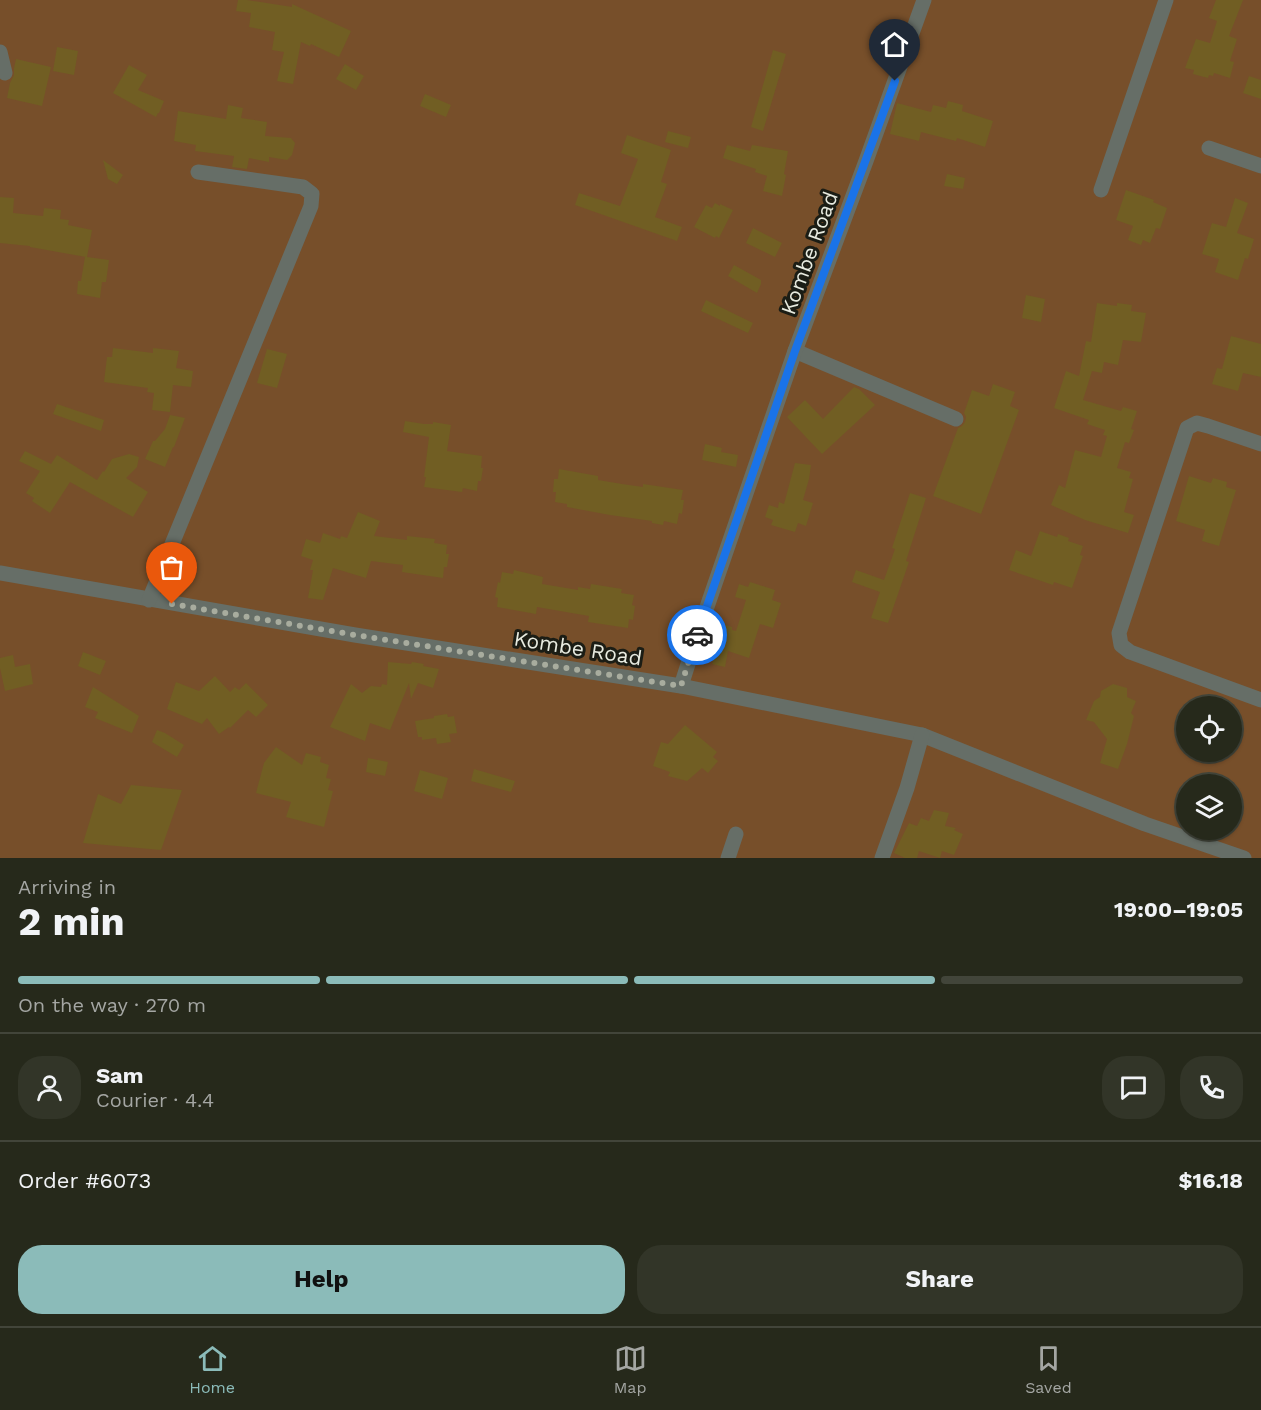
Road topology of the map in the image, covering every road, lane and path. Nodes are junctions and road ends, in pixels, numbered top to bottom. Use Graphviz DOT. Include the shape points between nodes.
graph roads {
  1 [pos="924,0"];
  2 [pos="1166,0"];
  3 [pos="0,52"];
  4 [pos="5,73"];
  5 [pos="1209,148"];
  6 [pos="1261,166"];
  7 [pos="198,172"];
  8 [pos="1101,189"];
  9 [pos="795,351"];
  10 [pos="956,419"];
  11 [pos="1261,444"];
  12 [pos="0,573"];
  13 [pos="149,600"];
  14 [pos="681,686"];
  15 [pos="1261,700"];
  16 [pos="922,735"];
  17 [pos="736,834"];
  18 [pos="728,858"];
  19 [pos="882,858"];
  20 [pos="1244,858"];
  1 -- 9 [label="street, Kombe Road"];
  2 -- 8 [label="street"];
  3 -- 4 [label="street"];
  5 -- 6 [label="street"];
  7 -- 13 [label="street" via="303,187 312,194 311,206"];
  9 -- 10 [label="street"];
  9 -- 14 [label="street, Kombe Road" via="740,536 697,636"];
  11 -- 15 [label="street" via="1197,423 1187,428 1119,633 1121,645 1130,652"];
  12 -- 13 [label="street, Kombe Road"];
  13 -- 14 [label="street, Kombe Road"];
  14 -- 16 [label="street"];
  16 -- 19 [label="street"];
  16 -- 20 [label="street" via="1144,824"];
  17 -- 18 [label="street"];
}
